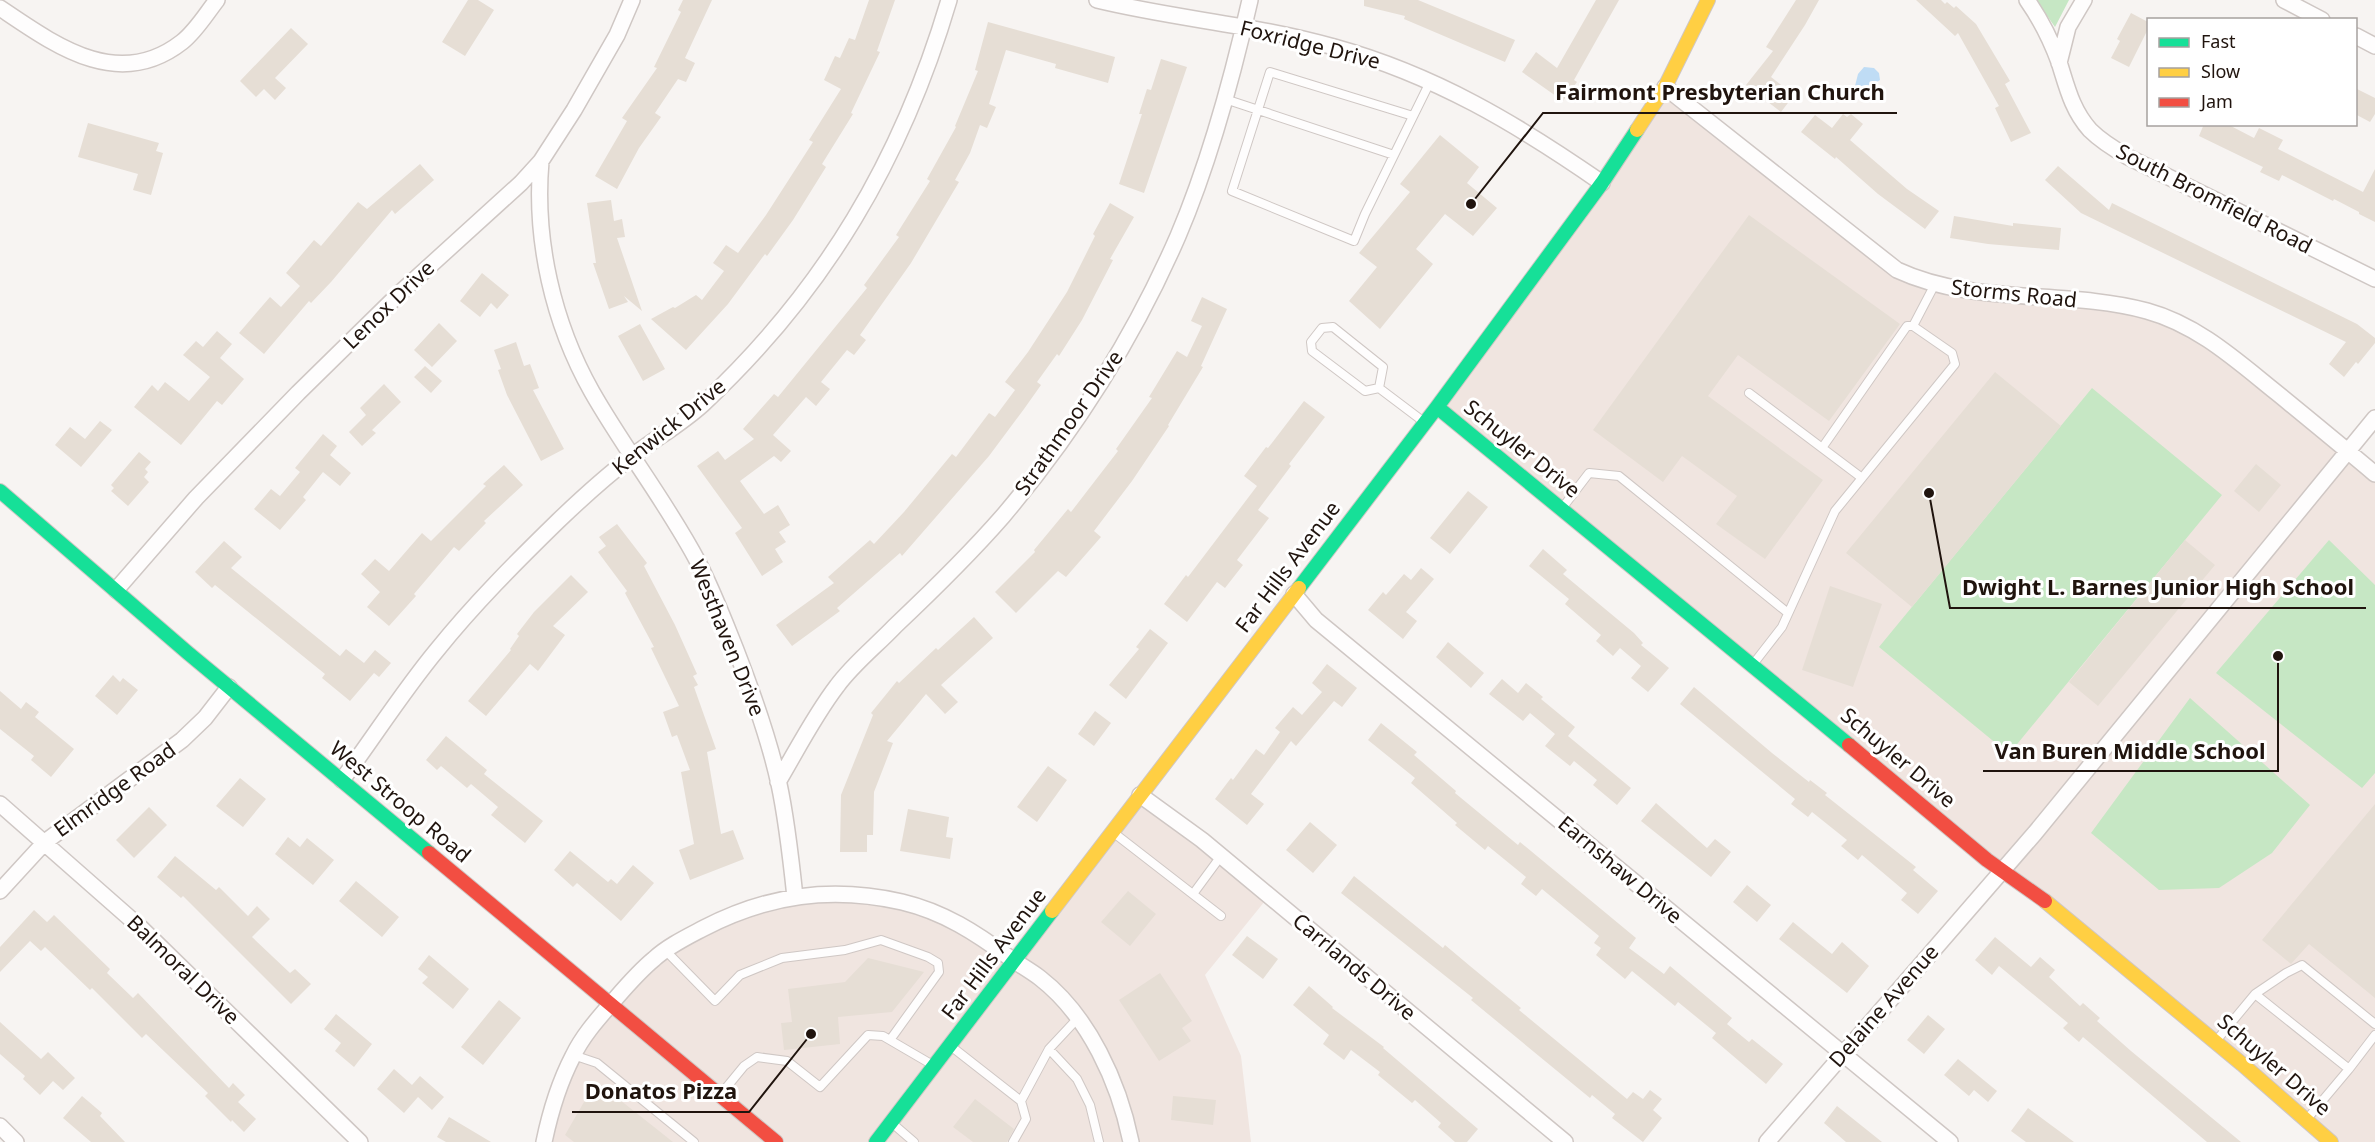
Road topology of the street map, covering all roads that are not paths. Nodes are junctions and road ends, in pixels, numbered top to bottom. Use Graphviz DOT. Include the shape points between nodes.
graph roads {
  1 [pos="217,0"];
  2 [pos="632,0"];
  3 [pos="949,0"];
  4 [pos="1097,0"];
  5 [pos="1250,0"];
  6 [pos="1708,0"];
  7 [pos="2028,0"];
  8 [pos="2084,0"];
  9 [pos="2284,0"];
  10 [pos="0,8"];
  11 [pos="2318,18"];
  12 [pos="1244,27"];
  13 [pos="2357,37"];
  14 [pos="2375,46"];
  15 [pos="2059,63"];
  16 [pos="1430,82"];
  17 [pos="1665,87"];
  18 [pos="1224,98"];
  19 [pos="1258,110"];
  20 [pos="1413,116"];
  21 [pos="1394,155"];
  22 [pos="541,161"];
  23 [pos="1602,183"];
  24 [pos="2375,279"];
  25 [pos="1935,284"];
  26 [pos="1913,326"];
  27 [pos="1379,388"];
  28 [pos="1749,393"];
  29 [pos="1437,407"];
  30 [pos="2375,418"];
  31 [pos="1425,423"];
  32 [pos="1822,448"];
  33 [pos="2348,451"];
  34 [pos="632,456"];
  35 [pos="2375,474"];
  36 [pos="1862,478"];
  37 [pos="0,491"];
  38 [pos="1562,508"];
  39 [pos="116,590"];
  40 [pos="1293,594"];
  41 [pos="1788,613"];
  42 [pos="1753,664"];
  43 [pos="229,687"];
  44 [pos="342,780"];
  45 [pos="778,782"];
  46 [pos="1140,795"];
  47 [pos="0,804"];
  48 [pos="1113,832"];
  49 [pos="45,842"];
  50 [pos="1221,856"];
  51 [pos="2002,871"];
  52 [pos="0,891"];
  53 [pos="1193,894"];
  54 [pos="795,897"];
  55 [pos="1221,916"];
  56 [pos="666,951"];
  57 [pos="1015,961"];
  58 [pos="2255,994"];
  59 [pos="611,1005"];
  60 [pos="1078,1018"];
  61 [pos="2375,1024"];
  62 [pos="2375,1035"];
  63 [pos="890,1040"];
  64 [pos="2216,1042"];
  65 [pos="951,1046"];
  66 [pos="1049,1049"];
  67 [pos="1843,1054"];
  68 [pos="573,1055"];
  69 [pos="935,1066"];
  70 [pos="2349,1069"];
  71 [pos="720,1096"];
  72 [pos="1021,1101"];
  73 [pos="2306,1120"];
  74 [pos="891,1123"];
  75 [pos="0,1126"];
  76 [pos="769,1140"];
  77 [pos="16,1142"];
  78 [pos="360,1142"];
  79 [pos="544,1142"];
  80 [pos="694,1142"];
  81 [pos="876,1142"];
  82 [pos="914,1142"];
  83 [pos="1013,1142"];
  84 [pos="1099,1142"];
  85 [pos="1131,1142"];
  86 [pos="1565,1142"];
  87 [pos="1767,1142"];
  88 [pos="1950,1142"];
  89 [pos="2331,1142"];
  1 -- 10 [label="street" via="182,42 161,55 121,65 74,53"];
  2 -- 22 [label="street, Lenox Drive" via="611,45"];
  3 -- 34 [label="street, Kenwick Drive" via="933,53 886,163 824,267 742,365 683,420"];
  4 -- 12 [label="street, Foxridge Drive"];
  5 -- 12 [label="street, Strathmoor Drive"];
  6 -- 17 [label="main road, Far Hills Avenue"];
  7 -- 15 [label="street, South Bromfield Road" via="2048,32"];
  8 -- 15 [label="street, South Bromfield Road" via="2068,27"];
  9 -- 11 [label="street"];
  12 -- 16 [label="street, Foxridge Drive" via="1333,46"];
  12 -- 18 [label="street, Strathmoor Drive"];
  13 -- 14 [label="street"];
  15 -- 24 [label="street, South Bromfield Road" via="2075,109 2104,143"];
  16 -- 20 [label="lane"];
  16 -- 23 [label="street, Foxridge Drive" via="1495,113"];
  17 -- 23 [label="main road, Far Hills Avenue"];
  17 -- 25 [label="street, Storms Road" via="1883,261"];
  18 -- 19 [label="lane"];
  18 -- 45 [label="street, Strathmoor Drive" via="1204,168 1178,234 1120,349 1087,404 1003,516 837,685"];
  19 -- 20 [label="lane" via="1270,72"];
  19 -- 21 [label="lane"];
  19 -- 21 [label="lane" via="1232,191 1354,241"];
  20 -- 21 [label="lane"];
  22 -- 34 [label="street, Westhaven Drive" via="539,229 557,307 591,391"];
  22 -- 39 [label="street, Lenox Drive" via="298,393 196,498"];
  23 -- 29 [label="main road, Far Hills Avenue"];
  25 -- 26 [label="lane"];
  25 -- 33 [label="street, Storms Road" via="2116,305 2177,322 2206,337"];
  26 -- 32 [label="lane" via="1907,326"];
  26 -- 36 [label="lane" via="1952,353 1955,364"];
  27 -- 27 [label="lane" via="1383,367 1332,327 1322,328 1311,342 1312,351 1365,391"];
  27 -- 31 [label="lane"];
  28 -- 32 [label="lane"];
  29 -- 31 [label="main road, Far Hills Avenue"];
  29 -- 38 [label="main road, Schuyler Drive"];
  30 -- 33 [label="street"];
  31 -- 40 [label="main road, Far Hills Avenue"];
  32 -- 36 [label="lane"];
  33 -- 35 [label="street, Storms Road"];
  33 -- 51 [label="street, Delaine Avenue"];
  34 -- 44 [label="street, Kenwick Drive" via="558,520 496,584 437,650"];
  34 -- 45 [label="street, Westhaven Drive" via="681,534 719,607 752,691"];
  36 -- 41 [label="lane" via="1835,511"];
  37 -- 39 [label="main road, West Stroop Road"];
  38 -- 41 [label="lane" via="1589,473 1619,476"];
  38 -- 42 [label="main road, Schuyler Drive"];
  39 -- 43 [label="main road, West Stroop Road"];
  40 -- 46 [label="main road, Far Hills Avenue"];
  40 -- 67 [label="street, Earnshaw Drive" via="1316,620"];
  41 -- 42 [label="lane"];
  42 -- 51 [label="main road, Schuyler Drive"];
  43 -- 44 [label="main road, West Stroop Road"];
  43 -- 49 [label="street, Elmridge Road" via="182,741"];
  44 -- 59 [label="main road, West Stroop Road"];
  45 -- 54 [label="street, Westhaven Drive"];
  46 -- 48 [label="main road, Far Hills Avenue"];
  46 -- 50 [label="street, Carrlands Drive"];
  47 -- 49 [label="street, Balmoral Drive"];
  48 -- 53 [label="lane"];
  48 -- 57 [label="main road, Far Hills Avenue"];
  49 -- 52 [label="street, Elmridge Road"];
  49 -- 78 [label="street, Balmoral Drive" via="141,927"];
  50 -- 53 [label="lane"];
  50 -- 86 [label="street, Carrlands Drive"];
  51 -- 64 [label="main road, Schuyler Drive" via="2042,898"];
  51 -- 67 [label="street, Delaine Avenue"];
  53 -- 55 [label="lane"];
  54 -- 56 [label="street" via="759,904 722,918"];
  54 -- 57 [label="street" via="837,894 904,903 936,913 976,933"];
  56 -- 59 [label="street" via="634,977"];
  56 -- 63 [label="lane" via="715,1001 740,975 782,958 845,950 881,940 928,957 938,963 939,972"];
  57 -- 60 [label="street" via="1041,978"];
  57 -- 65 [label="main road, Far Hills Avenue"];
  58 -- 61 [label="lane" via="2302,965"];
  58 -- 64 [label="lane"];
  58 -- 70 [label="lane"];
  59 -- 68 [label="street"];
  59 -- 71 [label="main road, West Stroop Road"];
  60 -- 66 [label="lane"];
  60 -- 85 [label="street" via="1115,1088"];
  62 -- 70 [label="lane"];
  63 -- 69 [label="lane"];
  63 -- 71 [label="lane" via="883,1035 868,1035 820,1087 787,1061 757,1057 744,1066"];
  64 -- 73 [label="main road, Schuyler Drive"];
  65 -- 69 [label="main road, Far Hills Avenue"];
  65 -- 72 [label="lane"];
  66 -- 72 [label="lane"];
  66 -- 84 [label="lane" via="1077,1079 1090,1105"];
  67 -- 87 [label="street, Delaine Avenue"];
  67 -- 88 [label="street, Earnshaw Drive"];
  68 -- 79 [label="street"];
  68 -- 80 [label="lane" via="597,1064"];
  69 -- 74 [label="main road, Far Hills Avenue"];
  70 -- 73 [label="lane"];
  71 -- 76 [label="main road, West Stroop Road"];
  72 -- 83 [label="lane" via="1026,1119"];
  73 -- 89 [label="main road, Schuyler Drive"];
  74 -- 81 [label="main road, Far Hills Avenue"];
  74 -- 82 [label="lane"];
  75 -- 77 [label="street"];
}
